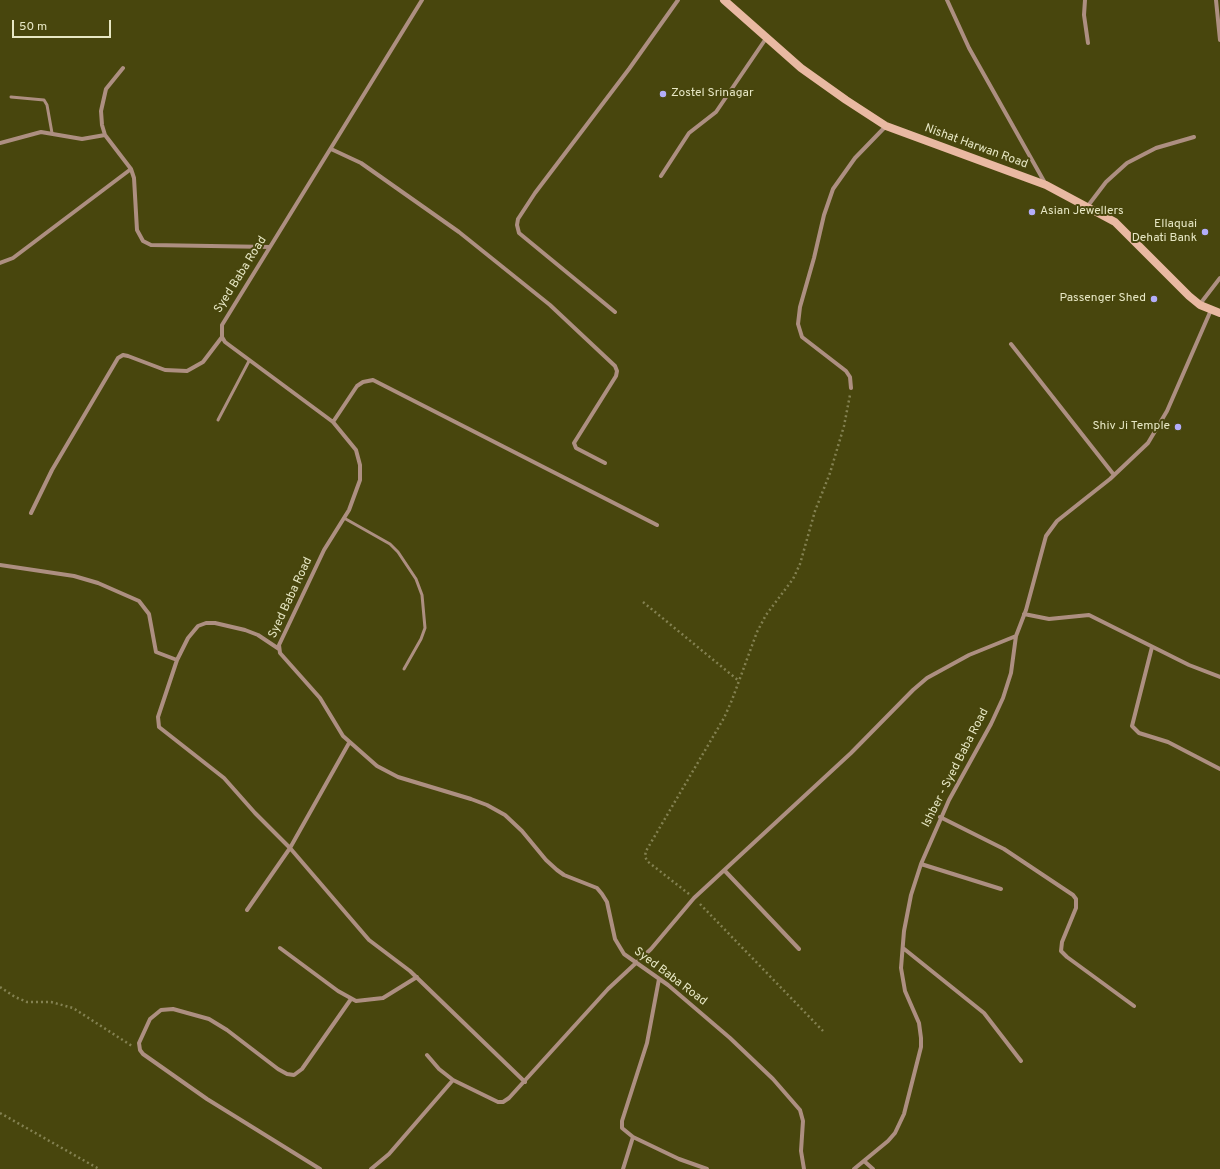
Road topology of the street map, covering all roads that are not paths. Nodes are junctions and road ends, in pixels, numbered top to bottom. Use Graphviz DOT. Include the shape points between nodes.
graph roads {
  1 [pos="422,0"];
  2 [pos="678,0"];
  3 [pos="724,0"];
  4 [pos="947,0"];
  5 [pos="1085,0"];
  6 [pos="1216,0"];
  7 [pos="767,37"];
  8 [pos="1220,40"];
  9 [pos="1088,43"];
  10 [pos="123,68"];
  11 [pos="11,97"];
  12 [pos="886,126"];
  13 [pos="52,133"];
  14 [pos="105,135"];
  15 [pos="1194,137"];
  16 [pos="0,143"];
  17 [pos="331,149"];
  18 [pos="131,169"];
  19 [pos="661,176"];
  20 [pos="1046,185"];
  21 [pos="1087,207"];
  22 [pos="270,247"];
  23 [pos="0,263"];
  24 [pos="1220,278"];
  25 [pos="1200,305"];
  26 [pos="1211,310"];
  27 [pos="615,312"];
  28 [pos="1220,313"];
  29 [pos="222,337"];
  30 [pos="1011,344"];
  31 [pos="249,361"];
  32 [pos="851,388"];
  33 [pos="218,420"];
  34 [pos="333,422"];
  35 [pos="605,463"];
  36 [pos="1114,475"];
  37 [pos="30,513"];
  38 [pos="344,518"];
  39 [pos="657,525"];
  40 [pos="0,565"];
  41 [pos="1024,614"];
  42 [pos="1016,636"];
  43 [pos="1152,647"];
  44 [pos="279,650"];
  45 [pos="177,660"];
  46 [pos="404,669"];
  47 [pos="1220,677"];
  48 [pos="349,743"];
  49 [pos="1220,769"];
  50 [pos="940,818"];
  51 [pos="290,848"];
  52 [pos="921,864"];
  53 [pos="725,871"];
  54 [pos="1001,889"];
  55 [pos="247,910"];
  56 [pos="280,948"];
  57 [pos="903,948"];
  58 [pos="799,949"];
  59 [pos="635,963"];
  60 [pos="417,977"];
  61 [pos="659,979"];
  62 [pos="351,999"];
  63 [pos="1134,1006"];
  64 [pos="427,1055"];
  65 [pos="1021,1061"];
  66 [pos="453,1080"];
  67 [pos="524,1082"];
  68 [pos="634,1137"];
  69 [pos="864,1161"];
  70 [pos="698,1168"];
  71 [pos="320,1169"];
  72 [pos="371,1169"];
  73 [pos="623,1169"];
  74 [pos="707,1169"];
  75 [pos="804,1169"];
  76 [pos="854,1169"];
  77 [pos="873,1169"];
  1 -- 17 [label="street, Syed Baba Road"];
  2 -- 27 [label="street" via="630,70 535,193 518,219 519,233"];
  3 -- 7 [label="main road, Nishat Harwan Road"];
  4 -- 20 [label="street" via="969,48"];
  5 -- 9 [label="street" via="1084,15"];
  6 -- 8 [label="street"];
  7 -- 12 [label="main road, Nishat Harwan Road" via="802,68"];
  7 -- 19 [label="street" via="716,112 689,133"];
  10 -- 14 [label="street" via="110,82 104,96 101,111"];
  11 -- 13 [label="lane" via="44,100"];
  12 -- 20 [label="main road, Nishat Harwan Road"];
  12 -- 32 [label="street" via="855,158 833,189 800,307 798,324 802,337 846,371 850,377"];
  13 -- 14 [label="street" via="82,139"];
  13 -- 16 [label="street" via="33,133"];
  14 -- 18 [label="street"];
  15 -- 21 [label="street" via="1156,148 1127,163 1106,182"];
  17 -- 22 [label="street, Syed Baba Road"];
  17 -- 35 [label="street" via="361,164 459,232 550,305 615,366 616,376 574,443 576,448"];
  18 -- 22 [label="street" via="134,178 137,230 145,243"];
  18 -- 23 [label="street" via="12,258"];
  20 -- 21 [label="main road, Nishat Harwan Road"];
  21 -- 25 [label="main road, Nishat Harwan Road" via="1115,222"];
  22 -- 29 [label="street, Syed Baba Road" via="224,319"];
  24 -- 25 [label="street"];
  25 -- 26 [label="main road, Nishat Harwan Road"];
  26 -- 28 [label="main road, Nishat Harwan Road"];
  26 -- 36 [label="street, Ishber - Syed Baba Road" via="1156,432 1137,455"];
  29 -- 31 [label="street, Syed Baba Road" via="224,342"];
  29 -- 37 [label="street" via="203,362 187,371 165,370 123,355 118,358 52,470"];
  30 -- 36 [label="street"];
  31 -- 33 [label="lane"];
  31 -- 34 [label="street, Syed Baba Road"];
  34 -- 38 [label="street, Syed Baba Road" via="356,450 360,465 360,480"];
  34 -- 39 [label="street" via="357,386 373,380"];
  36 -- 41 [label="street, Ishber - Syed Baba Road" via="1051,528 1042,547"];
  38 -- 44 [label="street, Syed Baba Road" via="324,550 279,645"];
  38 -- 46 [label="lane" via="390,544 416,580 422,595 425,628"];
  40 -- 45 [label="street" via="74,576 139,601 149,614 156,652"];
  41 -- 42 [label="street, Ishber - Syed Baba Road"];
  41 -- 43 [label="street" via="1049,620 1089,615"];
  42 -- 50 [label="street, Ishber - Syed Baba Road" via="1011,673 1003,698"];
  42 -- 53 [label="street" via="969,655 927,678 852,754"];
  43 -- 47 [label="street"];
  43 -- 49 [label="street" via="1132,726 1139,733 1168,742"];
  44 -- 45 [label="street" via="258,635 245,630 206,623 194,630"];
  44 -- 48 [label="street, Syed Baba Road" via="283,658 320,698"];
  45 -- 51 [label="street" via="158,717 159,727 224,778"];
  48 -- 51 [label="street"];
  48 -- 59 [label="street, Syed Baba Road" via="388,773 476,801 505,814 557,870 597,888 607,902 610,924 618,946"];
  50 -- 52 [label="street, Ishber - Syed Baba Road"];
  50 -- 63 [label="street" via="1004,849 1073,895 1076,899 1076,908 1062,942 1061,951"];
  51 -- 55 [label="street"];
  51 -- 60 [label="street" via="369,940"];
  52 -- 54 [label="street"];
  52 -- 57 [label="street, Ishber - Syed Baba Road" via="911,895"];
  53 -- 58 [label="street"];
  53 -- 59 [label="street" via="694,898 651,949"];
  56 -- 62 [label="street"];
  57 -- 65 [label="street" via="984,1013"];
  57 -- 69 [label="street, Ishber - Syed Baba Road" via="902,979 919,1023 921,1046 904,1114 896,1133"];
  59 -- 61 [label="street, Syed Baba Road"];
  59 -- 67 [label="street" via="608,989"];
  60 -- 62 [label="street" via="383,998 362,1001"];
  60 -- 67 [label="street"];
  61 -- 68 [label="street" via="647,1043 622,1120 622,1128"];
  61 -- 75 [label="street, Syed Baba Road" via="730,1038 797,1106 803,1115 801,1151"];
  62 -- 71 [label="street" via="302,1069 294,1075 278,1070 209,1019 173,1009 161,1010 150,1019 139,1043 140,1050 207,1099"];
  64 -- 66 [label="street"];
  66 -- 67 [label="street" via="498,1102 510,1098"];
  66 -- 72 [label="street" via="388,1154"];
  68 -- 70 [label="street"];
  68 -- 73 [label="street"];
  69 -- 76 [label="street, Ishber - Syed Baba Road"];
  69 -- 77 [label="street"];
  70 -- 74 [label="street"];
}
